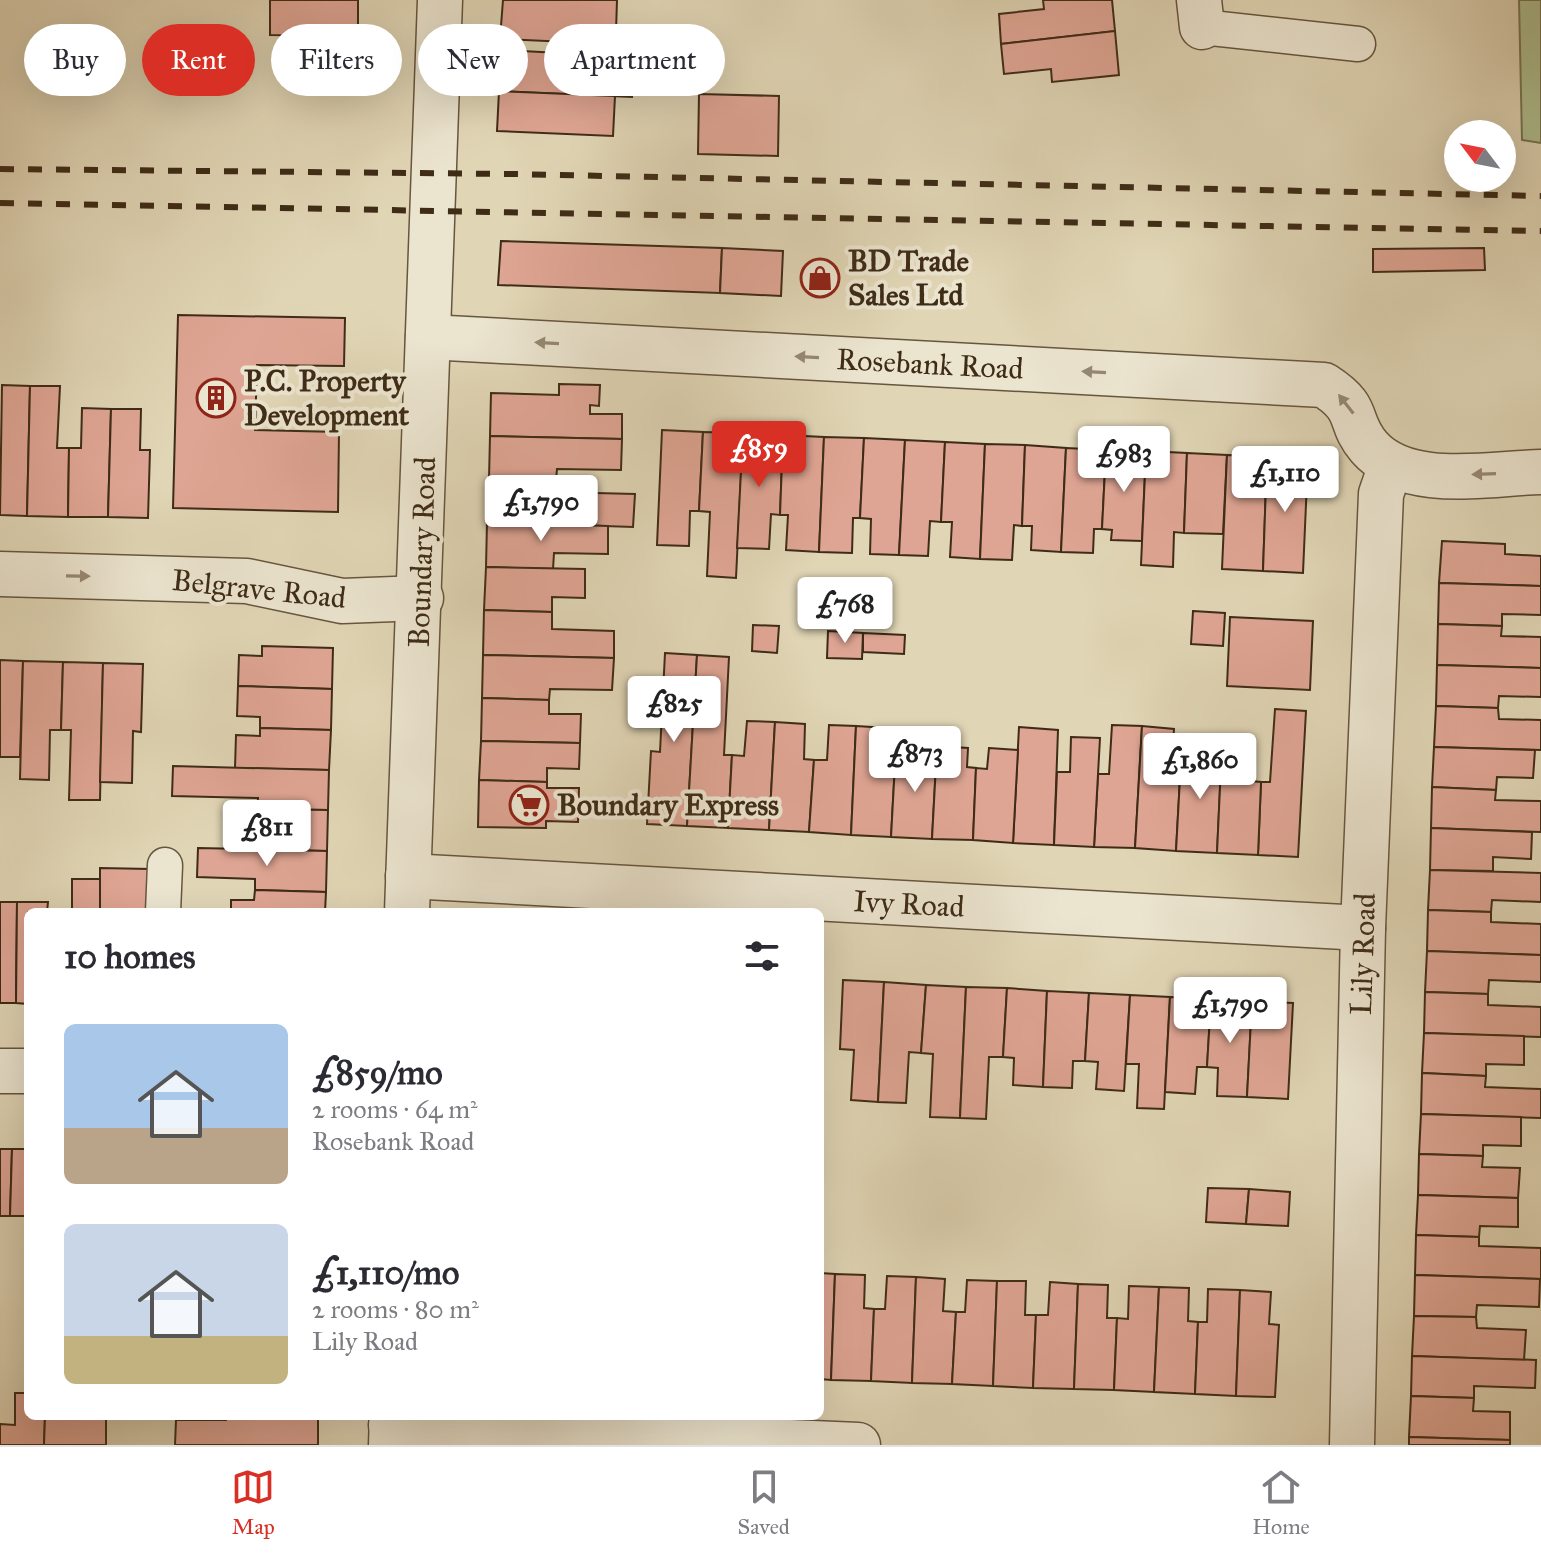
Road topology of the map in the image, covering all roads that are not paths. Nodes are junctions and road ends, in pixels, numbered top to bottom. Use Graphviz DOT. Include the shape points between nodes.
graph roads {
  1 [pos="440,0"];
  2 [pos="1200,14"];
  3 [pos="1358,44"];
  4 [pos="428,337"];
  5 [pos="1391,465"];
  6 [pos="1541,472"];
  7 [pos="0,574"];
  8 [pos="421,598"];
  9 [pos="165,865"];
  10 [pos="408,894"];
  11 [pos="163,908"];
  12 [pos="801,908"];
  13 [pos="824,909"];
  14 [pos="1363,928"];
  15 [pos="0,1071"];
  16 [pos="24,1071"];
  17 [pos="391,1429"];
  18 [pos="858,1445"];
  19 [pos="1352,1445"];
  1 -- 4 [label="street, Boundary Road"];
  2 -- 3 [label="lane"];
  5 -- 4 [label="street, Rosebank Road, one-way" via="1369,447 1352,407 1324,385"];
  4 -- 8 [label="street, Boundary Road"];
  6 -- 5 [label="street, one-way" via="1426,475"];
  5 -- 14 [label="street, Lily Road" via="1381,494"];
  7 -- 8 [label="street, Belgrave Road, one-way" via="247,581 342,601"];
  8 -- 10 [label="street, Boundary Road"];
  9 -- 11 [label="lane"];
  10 -- 12 [label="street, Ivy Road"];
  13 -- 14 [label="street, Ivy Road"];
  14 -- 19 [label="street, Lily Road"];
  15 -- 16 [label="street"];
  17 -- 18 [label="street"];
}
